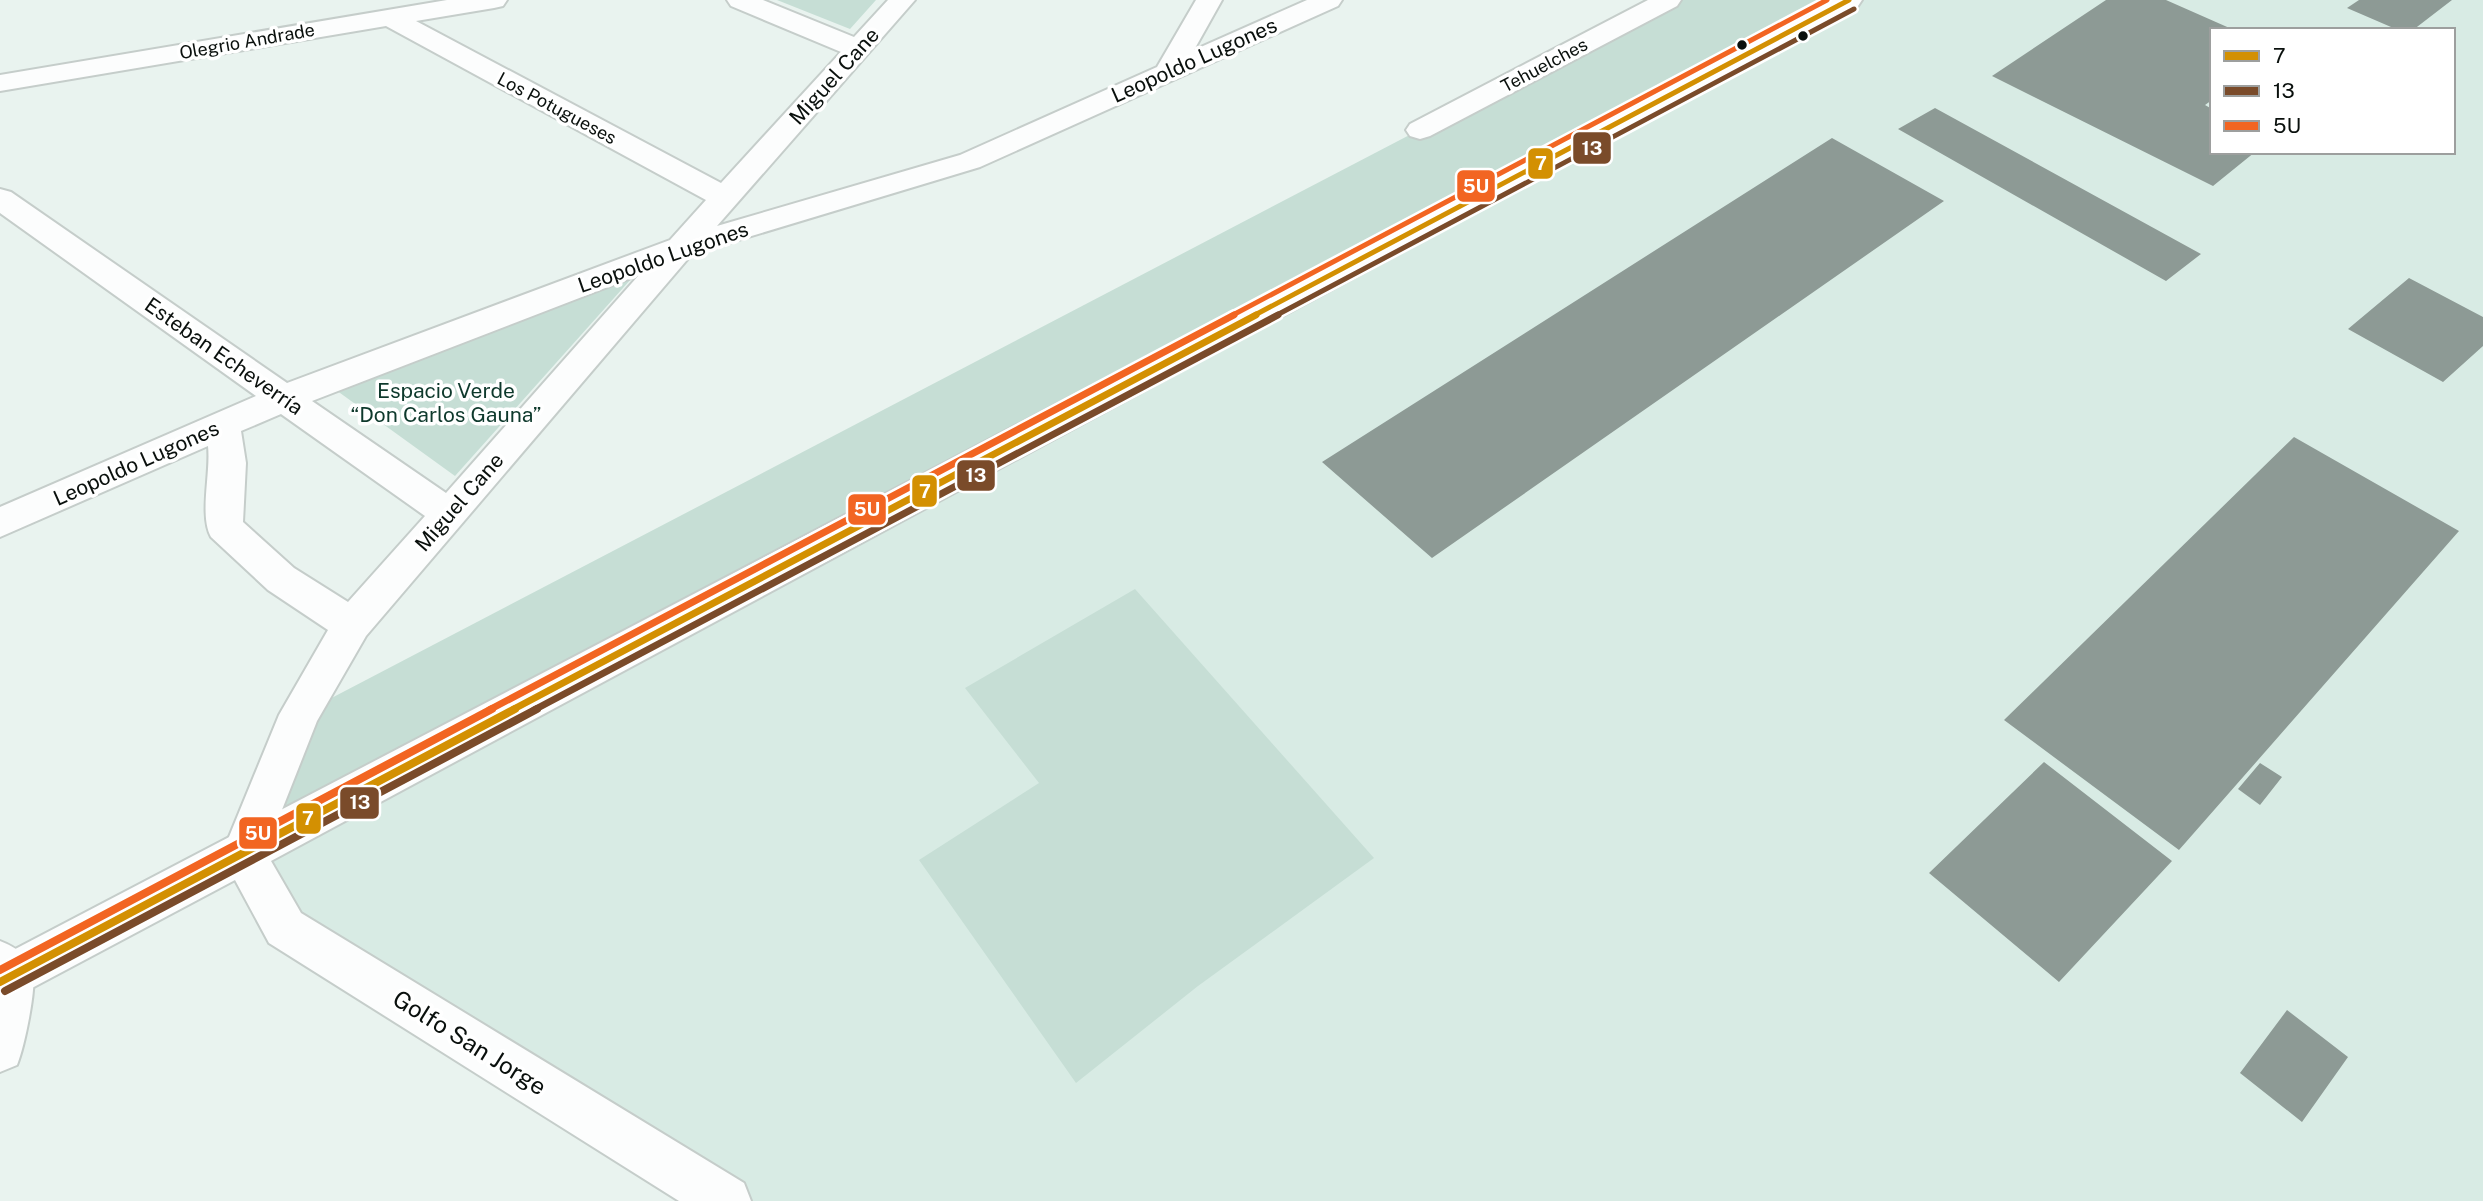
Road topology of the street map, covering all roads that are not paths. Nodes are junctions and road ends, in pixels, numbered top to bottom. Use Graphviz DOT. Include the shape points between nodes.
graph roads {
  1 [pos="494,0"];
  2 [pos="740,0"];
  3 [pos="902,0"];
  4 [pos="1209,0"];
  5 [pos="1329,0"];
  6 [pos="1668,0"];
  7 [pos="1849,0"];
  8 [pos="389,17"];
  9 [pos="858,49"];
  10 [pos="1168,72"];
  11 [pos="0,83"];
  12 [pos="1420,130"];
  13 [pos="724,198"];
  14 [pos="0,199"];
  15 [pos="681,247"];
  16 [pos="284,398"];
  17 [pos="223,425"];
  18 [pos="449,514"];
  19 [pos="0,523"];
  20 [pos="352,625"];
  21 [pos="244,854"];
  22 [pos="4,974"];
  23 [pos="0,1048"];
  24 [pos="726,1201"];
  1 -- 8 [label="street, Olegrio Andrade"];
  2 -- 9 [label="street"];
  3 -- 9 [label="street, Miguel Cane"];
  4 -- 10 [label="street"];
  5 -- 10 [label="street, Leopoldo Lugones"];
  6 -- 12 [label="street, Tehuelches"];
  7 -- 21 [label="street"];
  8 -- 11 [label="street, Olegrio Andrade"];
  8 -- 13 [label="street, Los Potugueses"];
  9 -- 13 [label="street, Miguel Cane"];
  10 -- 15 [label="street, Leopoldo Lugones" via="970,160"];
  13 -- 15 [label="street, Miguel Cane"];
  14 -- 16 [label="street, Esteban Echeverría"];
  15 -- 16 [label="street, Leopoldo Lugones"];
  15 -- 18 [label="street, Miguel Cane"];
  16 -- 17 [label="street, Leopoldo Lugones"];
  16 -- 18 [label="street, Esteban Echeverría"];
  17 -- 19 [label="street, Leopoldo Lugones"];
  17 -- 20 [label="street" via="228,463 224,527 281,579"];
  18 -- 20 [label="street, Miguel Cane"];
  20 -- 21 [label="street, Miguel Cane" via="299,715"];
  21 -- 22 [label="street"];
  21 -- 24 [label="street, Golfo San Jorge" via="285,928"];
  22 -- 23 [label="street"];
}
